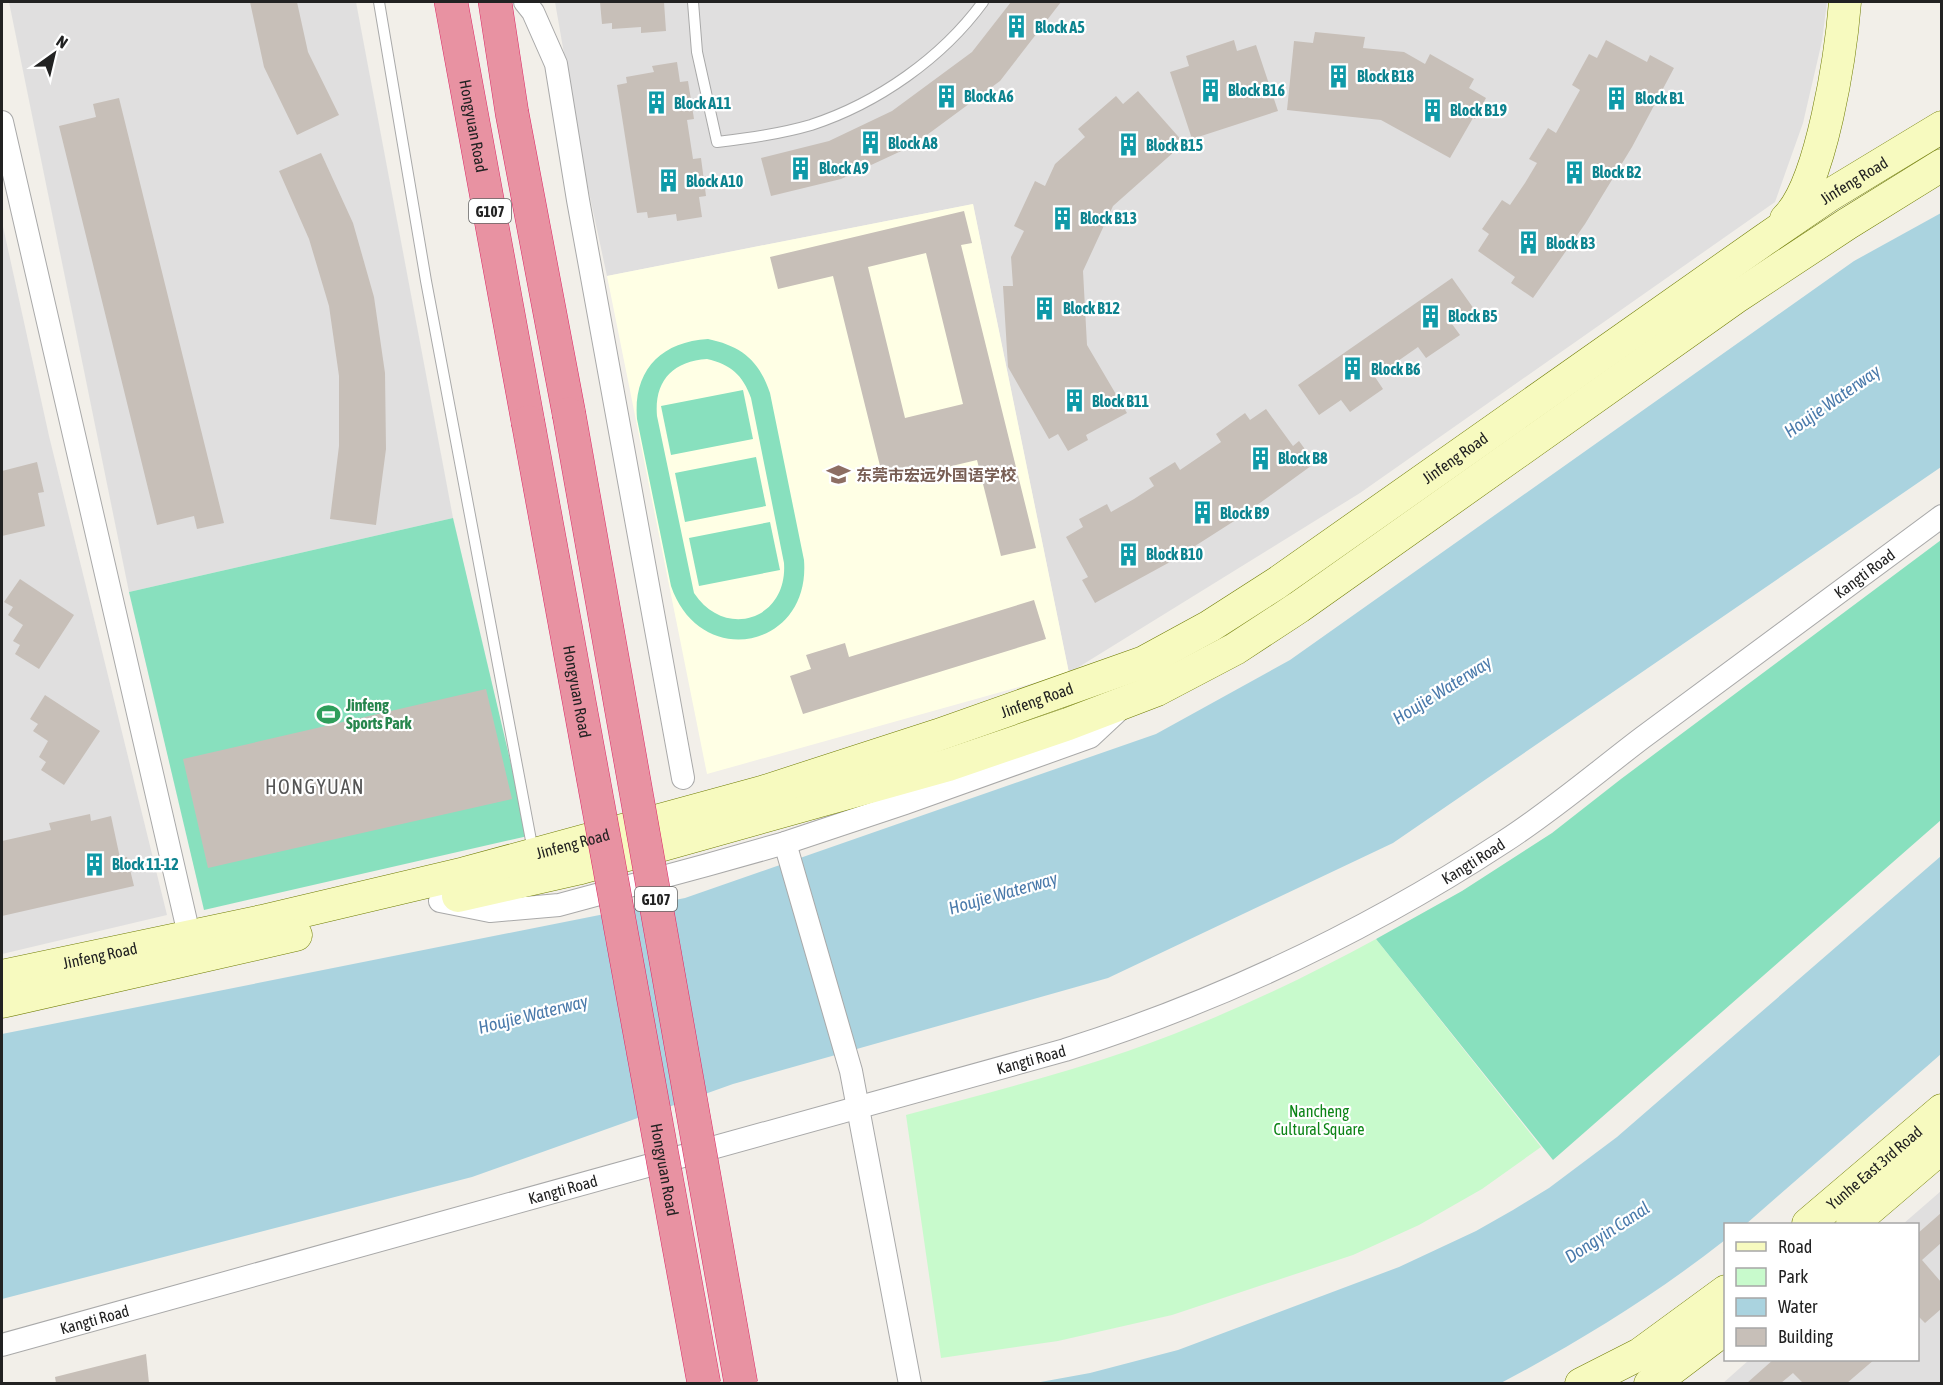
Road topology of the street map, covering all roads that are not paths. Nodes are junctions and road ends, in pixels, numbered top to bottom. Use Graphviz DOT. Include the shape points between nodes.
graph roads {
  1 [pos="379,2"];
  2 [pos="451,2"];
  3 [pos="495,2"];
  4 [pos="525,2"];
  5 [pos="693,2"];
  6 [pos="983,2"];
  7 [pos="1845,2"];
  8 [pos="2,122"];
  9 [pos="1941,127"];
  10 [pos="1941,165"];
  11 [pos="1764,240"];
  12 [pos="1941,516"];
  13 [pos="1130,700"];
  14 [pos="683,778"];
  15 [pos="785,843"];
  16 [pos="536,866"];
  17 [pos="440,901"];
  18 [pos="192,947"];
  19 [pos="2,976"];
  20 [pos="2,1002"];
  21 [pos="858,1108"];
  22 [pos="1941,1110"];
  23 [pos="1941,1147"];
  24 [pos="1809,1223"];
  25 [pos="1853,1223"];
  26 [pos="1724,1292"];
  27 [pos="1724,1329"];
  28 [pos="2,1346"];
  29 [pos="908,1375"];
  30 [pos="704,1383"];
  31 [pos="741,1383"];
  32 [pos="1581,1383"];
  33 [pos="1650,1383"];
  1 -- 16 [label="lane" via="428,293"];
  2 -- 30 [label="highway, Hongyuan Road / G107, bridge"];
  3 -- 31 [label="highway, G107, bridge"];
  4 -- 14 [label="street" via="556,64"];
  5 -- 6 [label="lane" via="697,52 717,141 793,129 856,106 898,82 936,53"];
  7 -- 11 [label="street" via="1824,131 1808,183 1791,213"];
  8 -- 18 [label="street"];
  9 -- 11 [label="street, Jinfeng Road"];
  10 -- 13 [label="street, Jinfeng Road" via="1735,298 1299,607 1235,649 1158,690"];
  11 -- 16 [label="street, Jinfeng Road" via="1277,583 1144,662 938,735"];
  12 -- 21 [label="street, Kangti Road" via="1540,817 1399,904 1243,983 1122,1032"];
  13 -- 15 [label="street" via="1090,737"];
  13 -- 16 [label="street, Jinfeng Road" via="948,765 577,869"];
  15 -- 17 [label="street" via="559,905 490,910"];
  15 -- 21 [label="street" via="851,1071"];
  16 -- 17 [label="street, Jinfeng Road"];
  16 -- 18 [label="street, Jinfeng Road" via="262,921"];
  17 -- 18 [label="street, Jinfeng Road"];
  18 -- 19 [label="street, Jinfeng Road"];
  18 -- 20 [label="street, Jinfeng Road"];
  21 -- 28 [label="street, Kangti Road"];
  21 -- 29 [label="street"];
  22 -- 24 [label="street, Yunhe East 3rd Road"];
  23 -- 25 [label="street, Yunhe East 3rd Road"];
  26 -- 32 [label="street" via="1640,1354"];
  27 -- 33 [label="street"];
}
